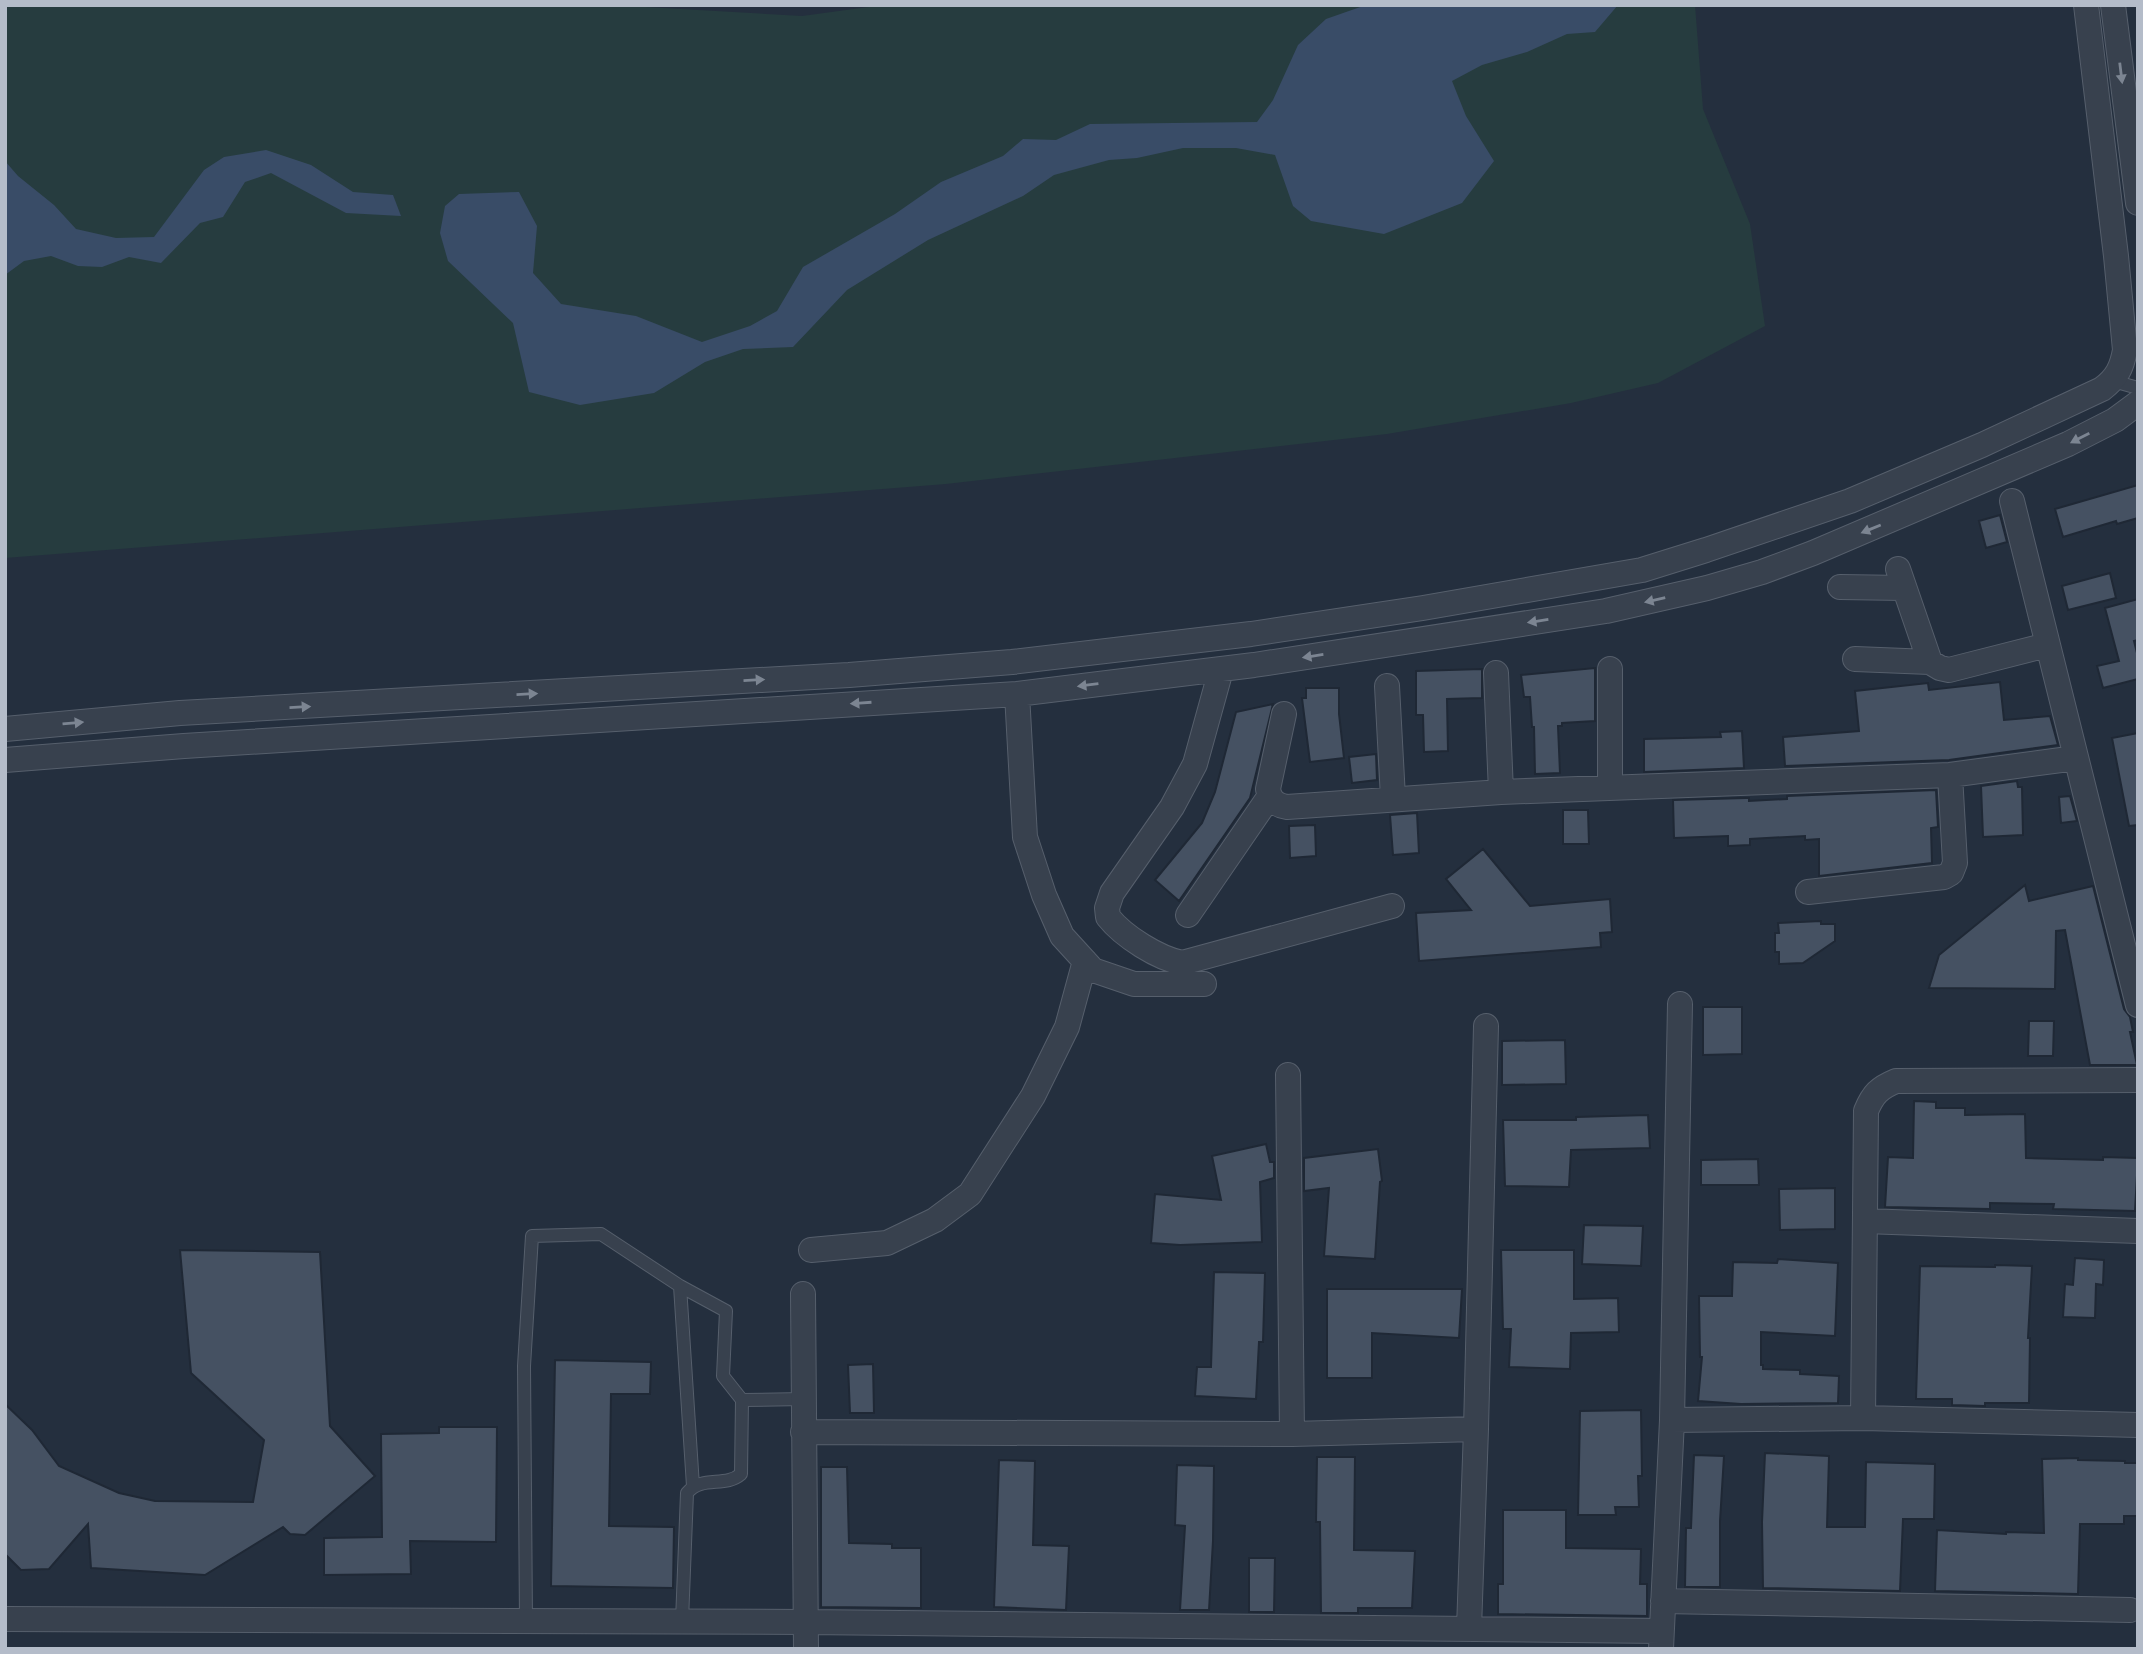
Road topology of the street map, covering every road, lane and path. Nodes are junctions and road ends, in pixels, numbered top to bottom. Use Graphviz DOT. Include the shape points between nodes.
graph roads {
  1 [pos="2086,5"];
  2 [pos="2113,5"];
  3 [pos="2138,203"];
  4 [pos="2113,381"];
  5 [pos="2138,388"];
  6 [pos="2138,403"];
  7 [pos="2012,500"];
  8 [pos="1840,587"];
  9 [pos="1251,634"];
  10 [pos="2047,645"];
  11 [pos="1855,659"];
  12 [pos="1930,662"];
  13 [pos="1254,665"];
  14 [pos="1610,669"];
  15 [pos="1221,670"];
  16 [pos="1496,673"];
  17 [pos="1387,686"];
  18 [pos="1017,694"];
  19 [pos="180,713"];
  20 [pos="1284,714"];
  21 [pos="5,729"];
  22 [pos="184,746"];
  23 [pos="2076,758"];
  24 [pos="5,760"];
  25 [pos="1950,775"];
  26 [pos="1610,788"];
  27 [pos="1501,792"];
  28 [pos="1269,797"];
  29 [pos="1393,798"];
  30 [pos="1808,891"];
  31 [pos="1392,906"];
  32 [pos="1188,915"];
  33 [pos="1085,961"];
  34 [pos="1204,984"];
  35 [pos="1680,1004"];
  36 [pos="2138,1005"];
  37 [pos="1486,1026"];
  38 [pos="1288,1075"];
  39 [pos="2138,1080"];
  40 [pos="1865,1221"];
  41 [pos="2138,1231"];
  42 [pos="811,1250"];
  43 [pos="680,1286"];
  44 [pos="803,1294"];
  45 [pos="804,1399"];
  46 [pos="741,1400"];
  47 [pos="1863,1418"];
  48 [pos="1672,1420"];
  49 [pos="2138,1425"];
  50 [pos="1476,1429"];
  51 [pos="803,1432"];
  52 [pos="1292,1434"];
  53 [pos="693,1486"];
  54 [pos="1663,1601"];
  55 [pos="2130,1610"];
  56 [pos="5,1619"];
  57 [pos="526,1621"];
  58 [pos="682,1621"];
  59 [pos="806,1622"];
  60 [pos="1469,1629"];
  61 [pos="1661,1640"];
  62 [pos="806,1649"];
  1 -- 4 [label="street" via="2125,350"];
  2 -- 3 [label="street, one-way"];
  4 -- 5 [label="lane"];
  4 -- 9 [label="street" via="1982,445 1850,501 1642,570"];
  6 -- 13 [label="street, one-way" via="2068,444 1762,572 1606,611"];
  7 -- 10 [label="street"];
  8 -- 12 [label="street" via="1901,579"];
  9 -- 13 [label="street"];
  19 -- 9 [label="street, one-way" via="849,675 1081,655"];
  10 -- 12 [label="street" via="1949,670"];
  10 -- 23 [label="street"];
  11 -- 12 [label="street"];
  13 -- 15 [label="street"];
  14 -- 26 [label="street"];
  15 -- 18 [label="street, one-way"];
  15 -- 31 [label="street" via="1195,764 1172,807 1112,893 1108,917 1149,950 1182,963"];
  16 -- 27 [label="street"];
  17 -- 29 [label="street"];
  18 -- 22 [label="street, one-way"];
  18 -- 33 [label="street" via="1025,837 1062,936"];
  21 -- 19 [label="street, one-way"];
  19 -- 22 [label="street"];
  20 -- 28 [label="street"];
  22 -- 24 [label="street"];
  23 -- 25 [label="street"];
  23 -- 36 [label="street"];
  25 -- 26 [label="street"];
  25 -- 30 [label="street" via="1955,863 1951,873"];
  26 -- 27 [label="street"];
  27 -- 29 [label="street"];
  28 -- 29 [label="street" via="1287,807"];
  28 -- 32 [label="street"];
  33 -- 34 [label="street" via="1093,970 1134,984"];
  33 -- 42 [label="street" via="1067,1027 1033,1097 970,1195 935,1220 887,1243"];
  35 -- 48 [label="street"];
  37 -- 50 [label="street"];
  38 -- 52 [label="street"];
  39 -- 40 [label="street" via="1896,1082 1880,1088 1866,1111"];
  40 -- 41 [label="street"];
  40 -- 47 [label="street"];
  43 -- 46 [label="lane" via="726,1311 723,1376"];
  43 -- 53 [label="lane"];
  43 -- 57 [label="lane" via="601,1234 532,1236 524,1366"];
  44 -- 45 [label="street"];
  45 -- 46 [label="lane"];
  45 -- 51 [label="street"];
  46 -- 53 [label="lane" via="741,1474"];
  47 -- 48 [label="street"];
  47 -- 49 [label="street"];
  48 -- 54 [label="street"];
  50 -- 52 [label="street"];
  50 -- 60 [label="street"];
  51 -- 52 [label="street"];
  51 -- 59 [label="street"];
  53 -- 58 [label="lane" via="686,1498"];
  54 -- 55 [label="street"];
  54 -- 61 [label="street"];
  56 -- 57 [label="street"];
  57 -- 58 [label="street"];
  58 -- 59 [label="street"];
  59 -- 60 [label="street"];
  59 -- 62 [label="street"];
  60 -- 61 [label="street"];
}
